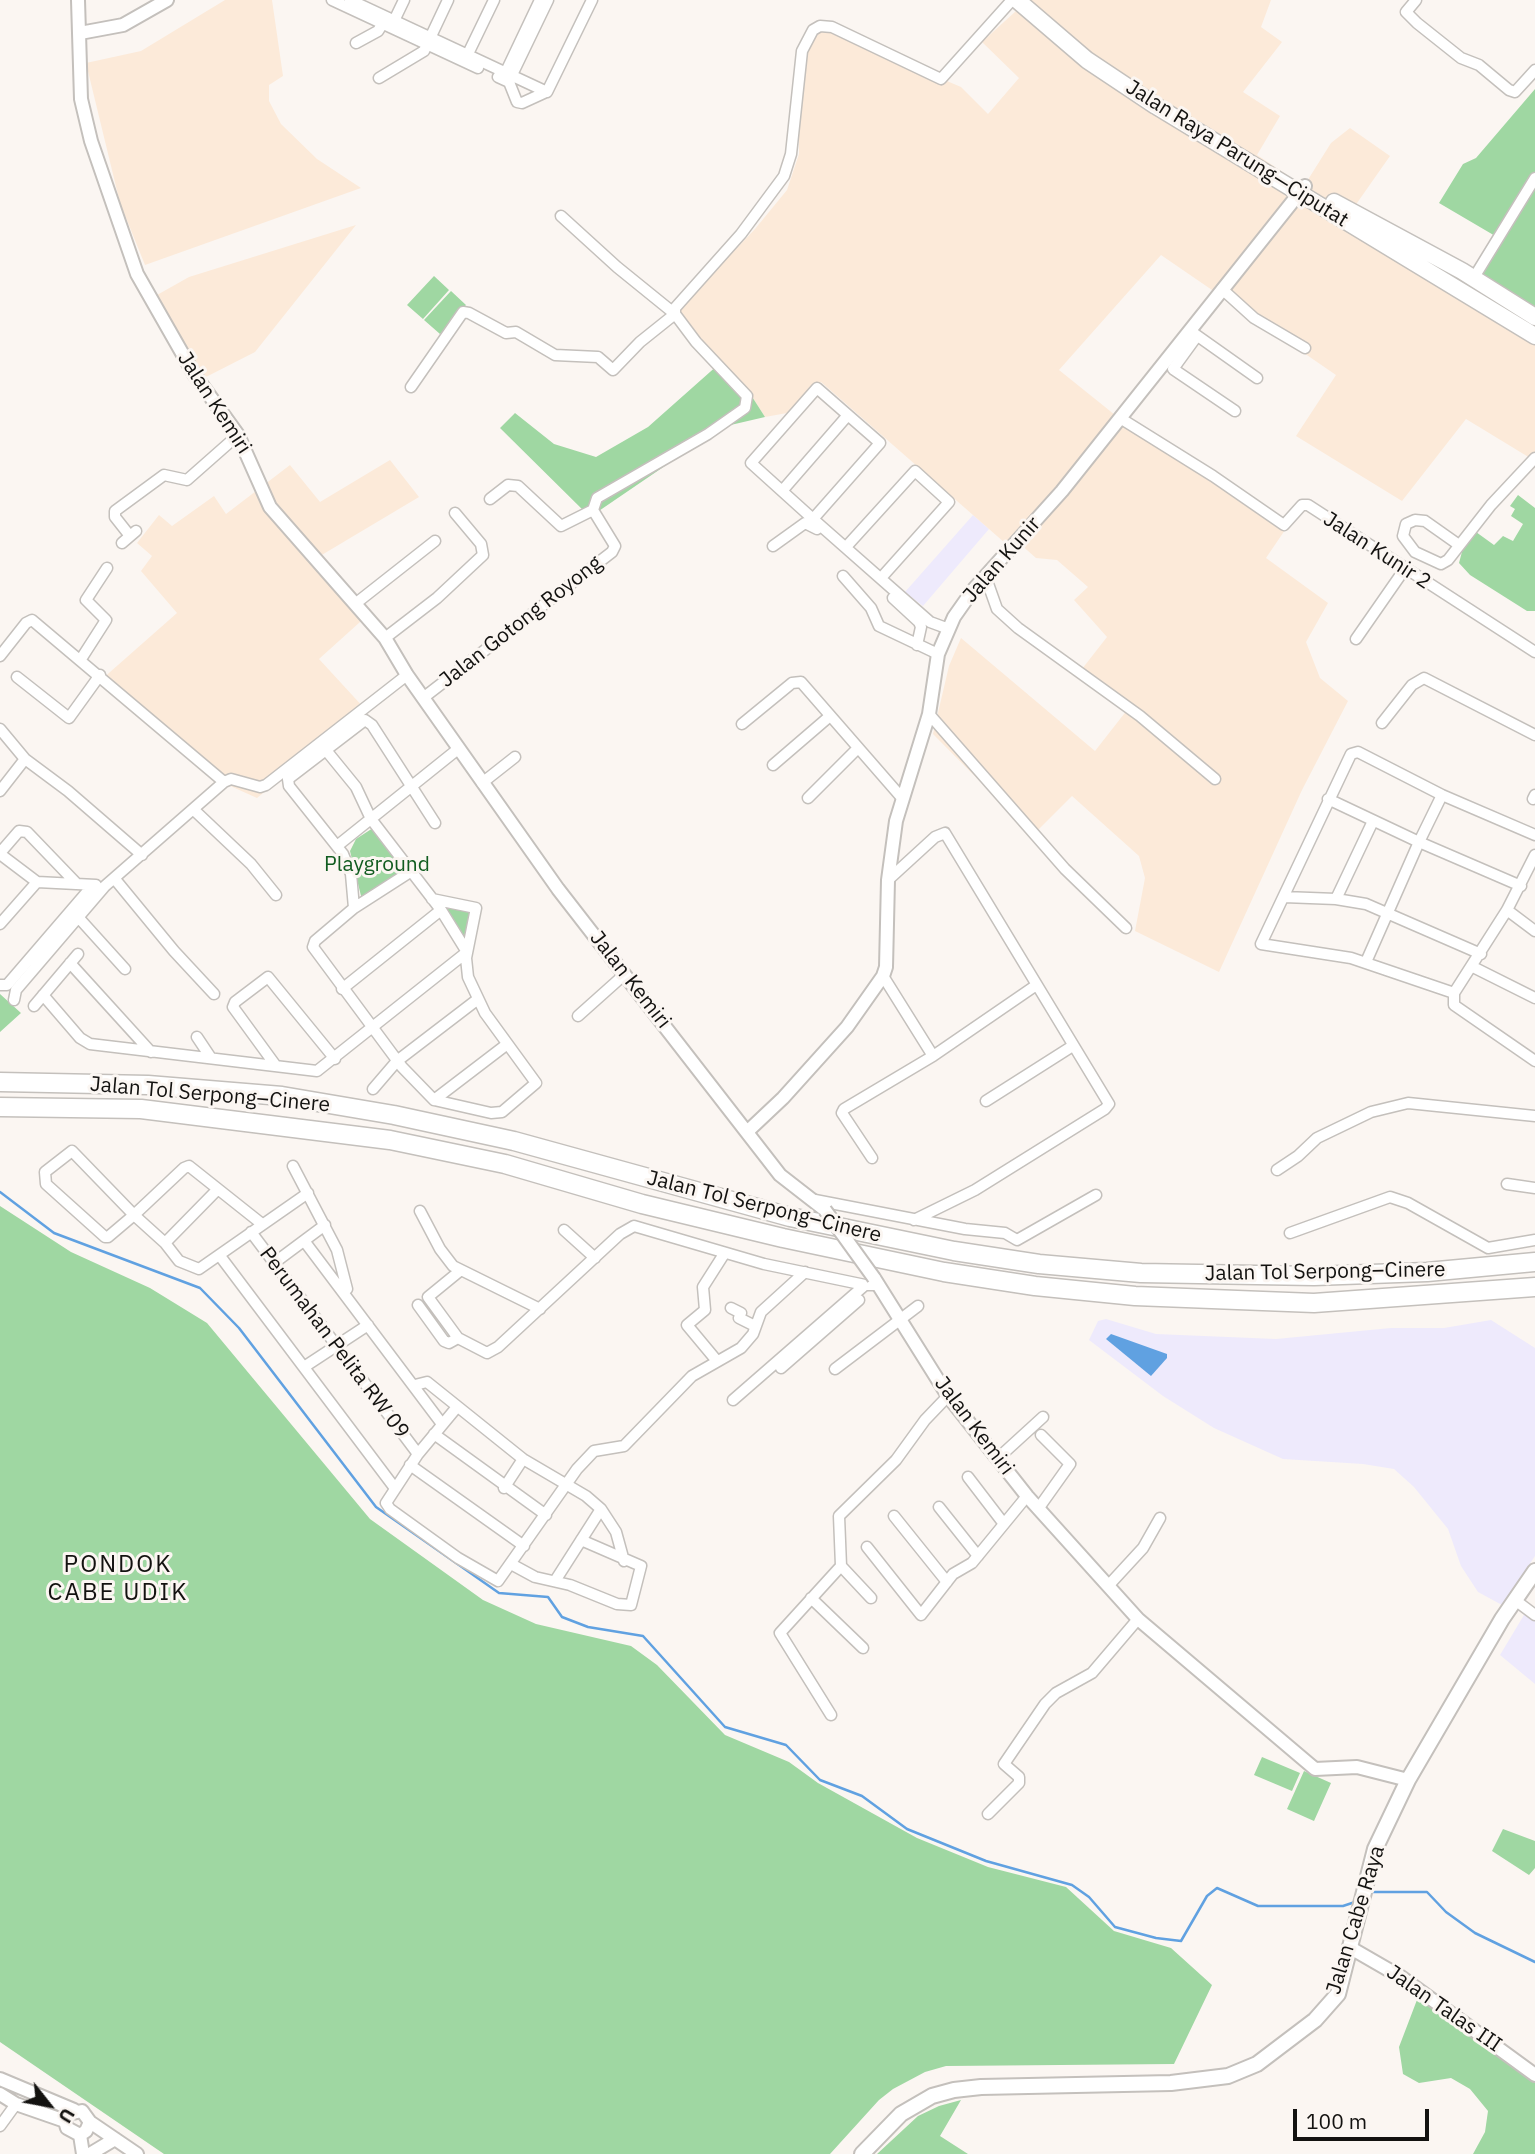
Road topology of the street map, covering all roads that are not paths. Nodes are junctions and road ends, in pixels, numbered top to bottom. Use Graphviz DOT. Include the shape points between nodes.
graph roads {
  1 [pos="78,0"];
  2 [pos="151,0"];
  3 [pos="167,0"];
  4 [pos="332,0"];
  5 [pos="350,0"];
  6 [pos="404,0"];
  7 [pos="448,0"];
  8 [pos="494,0"];
  9 [pos="540,0"];
  10 [pos="548,0"];
  11 [pos="592,0"];
  12 [pos="1012,0"];
  13 [pos="1017,0"];
  14 [pos="1029,0"];
  15 [pos="1416,0"];
  16 [pos="362,6"];
  17 [pos="389,24"];
  18 [pos="80,30"];
  19 [pos="429,41"];
  20 [pos="356,43"];
  21 [pos="466,59"];
  22 [pos="1535,70"];
  23 [pos="379,78"];
  24 [pos="507,78"];
  25 [pos="547,92"];
  26 [pos="1535,178"];
  27 [pos="1302,190"];
  28 [pos="561,216"];
  29 [pos="1471,273"];
  30 [pos="1222,289"];
  31 [pos="1460,291"];
  32 [pos="1535,306"];
  33 [pos="675,314"];
  34 [pos="1535,317"];
  35 [pos="1193,333"];
  36 [pos="1535,336"];
  37 [pos="1535,347"];
  38 [pos="1305,348"];
  39 [pos="1257,378"];
  40 [pos="411,387"];
  41 [pos="1235,411"];
  42 [pos="848,415"];
  43 [pos="1120,418"];
  44 [pos="238,435"];
  45 [pos="1535,458"];
  46 [pos="782,491"];
  47 [pos="490,499"];
  48 [pos="593,510"];
  49 [pos="455,513"];
  50 [pos="813,519"];
  51 [pos="130,537"];
  52 [pos="435,541"];
  53 [pos="1459,545"];
  54 [pos="773,546"];
  55 [pos="846,547"];
  56 [pos="107,568"];
  57 [pos="1404,570"];
  58 [pos="843,576"];
  59 [pos="880,578"];
  60 [pos="986,578"];
  61 [pos="355,604"];
  62 [pos="949,629"];
  63 [pos="385,638"];
  64 [pos="1356,639"];
  65 [pos="916,645"];
  66 [pos="1535,652"];
  67 [pos="938,654"];
  68 [pos="0,656"];
  69 [pos="81,659"];
  70 [pos="100,675"];
  71 [pos="407,676"];
  72 [pos="17,677"];
  73 [pos="423,698"];
  74 [pos="929,714"];
  75 [pos="830,716"];
  76 [pos="1382,723"];
  77 [pos="743,724"];
  78 [pos="0,730"];
  79 [pos="1535,735"];
  80 [pos="325,749"];
  81 [pos="458,749"];
  82 [pos="858,749"];
  83 [pos="515,757"];
  84 [pos="25,759"];
  85 [pos="773,765"];
  86 [pos="1215,779"];
  87 [pos="224,782"];
  88 [pos="482,783"];
  89 [pos="413,785"];
  90 [pos="0,791"];
  91 [pos="1442,795"];
  92 [pos="808,798"];
  93 [pos="902,798"];
  94 [pos="1328,799"];
  95 [pos="194,810"];
  96 [pos="371,819"];
  97 [pos="1373,821"];
  98 [pos="435,823"];
  99 [pos="1535,835"];
  100 [pos="1419,842"];
  101 [pos="337,846"];
  102 [pos="0,853"];
  103 [pos="142,855"];
  104 [pos="1535,855"];
  105 [pos="410,872"];
  106 [pos="114,877"];
  107 [pos="888,880"];
  108 [pos="37,882"];
  109 [pos="77,884"];
  110 [pos="93,885"];
  111 [pos="105,886"];
  112 [pos="1521,886"];
  113 [pos="276,894"];
  114 [pos="1284,897"];
  115 [pos="432,899"];
  116 [pos="1336,899"];
  117 [pos="354,908"];
  118 [pos="440,910"];
  119 [pos="1507,910"];
  120 [pos="1388,911"];
  121 [pos="78,917"];
  122 [pos="0,924"];
  123 [pos="1126,928"];
  124 [pos="1535,931"];
  125 [pos="467,952"];
  126 [pos="78,954"];
  127 [pos="1481,954"];
  128 [pos="1366,962"];
  129 [pos="70,963"];
  130 [pos="1473,967"];
  131 [pos="125,969"];
  132 [pos="625,974"];
  133 [pos="883,976"];
  134 [pos="0,985"];
  135 [pos="1035,986"];
  136 [pos="342,989"];
  137 [pos="1454,993"];
  138 [pos="214,994"];
  139 [pos="43,995"];
  140 [pos="1535,998"];
  141 [pos="478,999"];
  142 [pos="14,1000"];
  143 [pos="34,1006"];
  144 [pos="578,1016"];
  145 [pos="371,1027"];
  146 [pos="197,1037"];
  147 [pos="506,1045"];
  148 [pos="1071,1047"];
  149 [pos="151,1052"];
  150 [pos="933,1056"];
  151 [pos="211,1058"];
  152 [pos="335,1059"];
  153 [pos="397,1060"];
  154 [pos="1535,1061"];
  155 [pos="276,1066"];
  156 [pos="0,1082"];
  157 [pos="373,1088"];
  158 [pos="434,1100"];
  159 [pos="986,1101"];
  160 [pos="0,1107"];
  161 [pos="1535,1116"];
  162 [pos="748,1131"];
  163 [pos="872,1158"];
  164 [pos="293,1166"];
  165 [pos="1277,1170"];
  166 [pos="1507,1184"];
  167 [pos="1535,1188"];
  168 [pos="217,1190"];
  169 [pos="309,1193"];
  170 [pos="1096,1195"];
  171 [pos="815,1200"];
  172 [pos="420,1211"];
  173 [pos="134,1215"];
  174 [pos="914,1220"];
  175 [pos="262,1224"];
  176 [pos="325,1226"];
  177 [pos="564,1230"];
  178 [pos="251,1232"];
  179 [pos="1290,1233"];
  180 [pos="1535,1240"];
  181 [pos="305,1242"];
  182 [pos="165,1243"];
  183 [pos="724,1254"];
  184 [pos="220,1256"];
  185 [pos="595,1258"];
  186 [pos="1535,1262"];
  187 [pos="274,1263"];
  188 [pos="461,1270"];
  189 [pos="805,1272"];
  190 [pos="873,1284"];
  191 [pos="1535,1287"];
  192 [pos="349,1298"];
  193 [pos="418,1305"];
  194 [pos="918,1306"];
  195 [pos="731,1308"];
  196 [pos="540,1309"];
  197 [pos="901,1319"];
  198 [pos="368,1325"];
  199 [pos="755,1325"];
  200 [pos="458,1338"];
  201 [pos="335,1345"];
  202 [pos="718,1361"];
  203 [pos="304,1367"];
  204 [pos="781,1368"];
  205 [pos="835,1369"];
  206 [pos="415,1385"];
  207 [pos="948,1396"];
  208 [pos="733,1400"];
  209 [pos="457,1407"];
  210 [pos="1043,1417"];
  211 [pos="442,1424"];
  212 [pos="434,1434"];
  213 [pos="1041,1435"];
  214 [pos="418,1454"];
  215 [pos="523,1459"];
  216 [pos="998,1459"];
  217 [pos="410,1465"];
  218 [pos="968,1477"];
  219 [pos="565,1486"];
  220 [pos="394,1487"];
  221 [pos="504,1488"];
  222 [pos="1027,1496"];
  223 [pos="939,1507"];
  224 [pos="601,1509"];
  225 [pos="1038,1509"];
  226 [pos="546,1515"];
  227 [pos="894,1516"];
  228 [pos="1160,1518"];
  229 [pos="1004,1524"];
  230 [pos="581,1540"];
  231 [pos="524,1546"];
  232 [pos="867,1547"];
  233 [pos="978,1556"];
  234 [pos="624,1561"];
  235 [pos="511,1564"];
  236 [pos="841,1566"];
  237 [pos="1535,1571"];
  238 [pos="555,1581"];
  239 [pos="947,1582"];
  240 [pos="1108,1586"];
  241 [pos="811,1598"];
  242 [pos="871,1598"];
  243 [pos="1515,1600"];
  244 [pos="1535,1615"];
  245 [pos="1138,1619"];
  246 [pos="863,1648"];
  247 [pos="831,1715"];
  248 [pos="1408,1780"];
  249 [pos="988,1814"];
  250 [pos="1349,1947"];
  251 [pos="1535,2075"];
  252 [pos="0,2079"];
  253 [pos="0,2094"];
  254 [pos="16,2104"];
  255 [pos="75,2110"];
  256 [pos="65,2121"];
  257 [pos="0,2126"];
  258 [pos="85,2129"];
  259 [pos="115,2139"];
  260 [pos="83,2154"];
  261 [pos="90,2154"];
  262 [pos="137,2154"];
  263 [pos="862,2154"];
  1 -- 18 [label="street, Jalan Kemiri"];
  2 -- 18 [label="street" via="109,23"];
  3 -- 18 [label="street" via="123,25"];
  4 -- 16 [label="street"];
  5 -- 16 [label="street"];
  6 -- 17 [label="street"];
  7 -- 19 [label="street"];
  8 -- 21 [label="street"];
  9 -- 24 [label="street"];
  10 -- 24 [label="street"];
  11 -- 25 [label="street"];
  12 -- 33 [label="street" via="941,79 832,27 813,30 802,51 791,154 784,176 741,234 676,305"];
  13 -- 27 [label="highway, Jalan Raya Parung—Ciputat" via="1087,60 1156,106"];
  14 -- 27 [label="highway, Jalan Raya Parung—Ciputat" via="1102,57"];
  15 -- 22 [label="street" via="1406,12 1417,23 1509,90 1517,90"];
  16 -- 17 [label="street"];
  17 -- 19 [label="street"];
  17 -- 20 [label="street"];
  18 -- 44 [label="street, Jalan Kemiri" via="81,99 137,274 194,374"];
  19 -- 21 [label="street"];
  19 -- 23 [label="street" via="421,53"];
  21 -- 24 [label="street"];
  24 -- 25 [label="street"];
  24 -- 25 [label="street" via="517,102"];
  26 -- 29 [label="street"];
  27 -- 29 [label="highway, Jalan Raya Parung—Ciputat"];
  27 -- 30 [label="street, Jalan Kunir"];
  27 -- 31 [label="highway, Jalan Raya Parung—Ciputat"];
  28 -- 33 [label="street"];
  29 -- 32 [label="highway"];
  29 -- 34 [label="highway"];
  30 -- 35 [label="street, Jalan Kunir"];
  30 -- 38 [label="street" via="1254,318"];
  31 -- 36 [label="highway, Jalan Raya Parung—Ciputat"];
  31 -- 37 [label="highway" via="1478,311"];
  33 -- 40 [label="street" via="613,370 598,357 560,357 516,332 506,333 463,312"];
  33 -- 48 [label="street" via="747,396 745,408 708,435 597,498"];
  35 -- 39 [label="street"];
  35 -- 41 [label="street" via="1173,369"];
  35 -- 43 [label="street, Jalan Kunir"];
  42 -- 46 [label="street"];
  42 -- 46 [label="street" via="817,388 751,463"];
  42 -- 50 [label="street" via="880,443"];
  43 -- 57 [label="street, Jalan Kunir 2" via="1281,524 1308,505"];
  43 -- 60 [label="street, Jalan Kunir"];
  44 -- 51 [label="street" via="187,480 164,475 115,511"];
  44 -- 61 [label="street, Jalan Kemiri" via="270,507"];
  45 -- 53 [label="street"];
  46 -- 50 [label="street"];
  47 -- 48 [label="street" via="508,485 518,486 561,526"];
  48 -- 73 [label="street, Jalan Gotong Royong" via="615,546 612,552"];
  49 -- 63 [label="street" via="481,544 483,555"];
  50 -- 55 [label="street"];
  52 -- 61 [label="street"];
  53 -- 53 [label="street" via="1425,521 1406,524 1403,537 1415,552 1441,564"];
  54 -- 65 [label="street" via="796,527 810,523 919,622"];
  55 -- 59 [label="street"];
  55 -- 59 [label="street" via="915,471 949,502"];
  56 -- 69 [label="street" via="86,600 106,620"];
  57 -- 64 [label="street"];
  57 -- 66 [label="street, Jalan Kunir 2"];
  58 -- 65 [label="street" via="871,608 879,626"];
  59 -- 62 [label="street" via="930,622"];
  60 -- 62 [label="street, Jalan Kunir" via="972,590"];
  60 -- 86 [label="street" via="997,608 1018,628 1140,716"];
  61 -- 63 [label="street, Jalan Kemiri"];
  62 -- 67 [label="street, Jalan Kunir"];
  63 -- 71 [label="street, Jalan Kemiri"];
  65 -- 67 [label="street"];
  67 -- 74 [label="street, Jalan Kunir"];
  68 -- 69 [label="street" via="29,620"];
  69 -- 70 [label="street"];
  70 -- 72 [label="street" via="69,718"];
  70 -- 87 [label="street"];
  71 -- 73 [label="street, Jalan Kemiri"];
  71 -- 87 [label="street" via="266,786 231,779"];
  73 -- 81 [label="street, Jalan Kemiri"];
  74 -- 93 [label="street, Jalan Kunir"];
  74 -- 123 [label="street" via="1079,884"];
  75 -- 77 [label="street" via="797,681"];
  75 -- 82 [label="street"];
  75 -- 85 [label="street"];
  76 -- 79 [label="street" via="1412,685 1424,678"];
  78 -- 84 [label="street"];
  80 -- 89 [label="street" via="365,720"];
  80 -- 96 [label="street" via="356,787"];
  80 -- 101 [label="street" via="287,783"];
  81 -- 88 [label="street, Jalan Kemiri"];
  81 -- 89 [label="street"];
  82 -- 92 [label="street"];
  82 -- 93 [label="street"];
  83 -- 88 [label="street"];
  84 -- 90 [label="street"];
  84 -- 103 [label="street"];
  87 -- 95 [label="street"];
  88 -- 132 [label="street, Jalan Kemiri"];
  89 -- 96 [label="street"];
  89 -- 98 [label="street"];
  91 -- 94 [label="street" via="1354,752"];
  91 -- 99 [label="street"];
  91 -- 100 [label="street"];
  93 -- 107 [label="street, Jalan Kunir"];
  94 -- 97 [label="street"];
  94 -- 114 [label="street"];
  95 -- 103 [label="street"];
  95 -- 113 [label="street"];
  96 -- 101 [label="street"];
  96 -- 105 [label="street"];
  97 -- 100 [label="street"];
  97 -- 116 [label="street"];
  100 -- 112 [label="street"];
  100 -- 120 [label="street"];
  101 -- 117 [label="street" via="351,874"];
  102 -- 108 [label="street"];
  102 -- 109 [label="street" via="19,831 27,832"];
  103 -- 106 [label="street"];
  104 -- 112 [label="street"];
  105 -- 115 [label="street"];
  105 -- 117 [label="street"];
  106 -- 111 [label="street"];
  106 -- 138 [label="street"];
  107 -- 133 [label="street, Jalan Kunir"];
  107 -- 135 [label="street" via="945,833"];
  108 -- 109 [label="street"];
  108 -- 122 [label="street"];
  109 -- 110 [label="street"];
  110 -- 111 [label="street"];
  110 -- 134 [label="street" via="8,985"];
  111 -- 121 [label="street"];
  112 -- 119 [label="street"];
  114 -- 116 [label="street"];
  114 -- 128 [label="street" via="1262,946"];
  115 -- 118 [label="street"];
  115 -- 125 [label="street" via="475,908"];
  116 -- 120 [label="street"];
  117 -- 136 [label="street" via="313,947"];
  118 -- 125 [label="street"];
  118 -- 136 [label="street"];
  119 -- 124 [label="street"];
  119 -- 127 [label="street"];
  120 -- 127 [label="street"];
  120 -- 128 [label="street"];
  121 -- 131 [label="street"];
  121 -- 142 [label="street" via="16,990"];
  125 -- 141 [label="street" via="467,970"];
  125 -- 145 [label="street"];
  126 -- 129 [label="street"];
  127 -- 130 [label="street"];
  128 -- 137 [label="street"];
  129 -- 139 [label="street"];
  129 -- 149 [label="street"];
  130 -- 137 [label="street"];
  130 -- 140 [label="street"];
  132 -- 144 [label="street"];
  132 -- 162 [label="street, Jalan Kemiri"];
  133 -- 150 [label="street"];
  133 -- 162 [label="street" via="847,1027"];
  135 -- 148 [label="street"];
  135 -- 150 [label="street"];
  136 -- 145 [label="street"];
  137 -- 154 [label="street" via="1454,1004 1461,1012"];
  139 -- 143 [label="street"];
  139 -- 149 [label="street" via="90,1044"];
  141 -- 147 [label="street"];
  141 -- 153 [label="street"];
  145 -- 152 [label="street"];
  145 -- 153 [label="street"];
  146 -- 151 [label="street"];
  147 -- 158 [label="street"];
  147 -- 158 [label="street" via="536,1083 516,1102 502,1112 491,1113"];
  148 -- 159 [label="street"];
  148 -- 174 [label="street" via="1108,1106 975,1190"];
  149 -- 151 [label="street"];
  150 -- 163 [label="street" via="842,1111"];
  151 -- 155 [label="street"];
  152 -- 155 [label="street" via="317,1071"];
  152 -- 155 [label="street" via="268,977 233,1007"];
  153 -- 157 [label="street"];
  153 -- 158 [label="street"];
  156 -- 186 [label="highway, Jalan Tol Serpong–Cinere" via="162,1086 282,1096 394,1115 514,1140 790,1217 1039,1264 1141,1273 1314,1276"];
  160 -- 191 [label="highway, Jalan Tol Serpong–Cinere" via="141,1109 390,1140 505,1164 783,1238 1035,1286 1135,1296 1314,1303"];
  161 -- 165 [label="street" via="1408,1103 1371,1112 1317,1138"];
  162 -- 171 [label="street, Jalan Kemiri" via="790,1186"];
  164 -- 169 [label="street"];
  166 -- 167 [label="street"];
  168 -- 173 [label="street" via="189,1166"];
  168 -- 175 [label="street"];
  168 -- 182 [label="street"];
  169 -- 175 [label="street"];
  169 -- 176 [label="street"];
  170 -- 174 [label="street" via="1017,1240 1005,1233"];
  171 -- 174 [label="street"];
  171 -- 190 [label="street, Jalan Kemiri, bridge"];
  172 -- 188 [label="street" via="446,1260"];
  173 -- 173 [label="street" via="108,1237 101,1236 46,1184 45,1172 72,1151"];
  173 -- 182 [label="street"];
  175 -- 178 [label="street"];
  176 -- 181 [label="street"];
  176 -- 192 [label="street" via="337,1250"];
  177 -- 185 [label="street"];
  178 -- 184 [label="street"];
  178 -- 187 [label="street, Perumahan Pelita RW 09"];
  179 -- 180 [label="street" via="1390,1197 1488,1248"];
  181 -- 187 [label="street"];
  181 -- 192 [label="street"];
  182 -- 184 [label="street" via="190,1268 199,1269"];
  183 -- 185 [label="street" via="634,1226"];
  183 -- 189 [label="street"];
  183 -- 202 [label="street" via="703,1287 705,1310 687,1325"];
  184 -- 203 [label="street"];
  185 -- 196 [label="street"];
  187 -- 201 [label="street, Perumahan Pelita RW 09"];
  188 -- 196 [label="street"];
  188 -- 200 [label="street" via="428,1297"];
  189 -- 190 [label="street"];
  189 -- 199 [label="street" via="761,1312"];
  190 -- 197 [label="street, Jalan Kemiri"];
  190 -- 204 [label="street"];
  190 -- 208 [label="street"];
  192 -- 198 [label="street"];
  193 -- 200 [label="street" via="444,1341"];
  194 -- 197 [label="street"];
  195 -- 199 [label="street" via="741,1313 739,1318"];
  196 -- 200 [label="street" via="492,1351 481,1351"];
  197 -- 205 [label="street"];
  197 -- 207 [label="street, Jalan Kemiri"];
  198 -- 201 [label="street"];
  198 -- 206 [label="street"];
  199 -- 202 [label="street" via="741,1349"];
  201 -- 203 [label="street"];
  201 -- 214 [label="street, Perumahan Pelita RW 09"];
  202 -- 219 [label="street" via="687,1381 624,1446 594,1451"];
  203 -- 220 [label="street"];
  206 -- 209 [label="street" via="427,1382"];
  206 -- 211 [label="street"];
  207 -- 216 [label="street, Jalan Kemiri"];
  207 -- 236 [label="street" via="896,1460 839,1516"];
  209 -- 211 [label="street"];
  209 -- 215 [label="street"];
  210 -- 216 [label="street"];
  211 -- 212 [label="street"];
  212 -- 214 [label="street"];
  212 -- 221 [label="street"];
  213 -- 225 [label="street" via="1070,1464"];
  214 -- 217 [label="street"];
  215 -- 219 [label="street"];
  215 -- 221 [label="street"];
  216 -- 222 [label="street, Jalan Kemiri"];
  217 -- 220 [label="street"];
  217 -- 231 [label="street"];
  218 -- 229 [label="street"];
  219 -- 224 [label="street"];
  219 -- 226 [label="street"];
  220 -- 235 [label="street" via="386,1503 390,1509 458,1558 495,1581"];
  221 -- 226 [label="street"];
  222 -- 225 [label="street, Jalan Kemiri"];
  222 -- 229 [label="street"];
  223 -- 233 [label="street"];
  224 -- 230 [label="street"];
  224 -- 234 [label="street" via="620,1540"];
  225 -- 240 [label="street, Jalan Kemiri"];
  226 -- 231 [label="street"];
  227 -- 239 [label="street"];
  228 -- 240 [label="street" via="1143,1548"];
  229 -- 233 [label="street"];
  230 -- 234 [label="street"];
  230 -- 238 [label="street"];
  231 -- 235 [label="street"];
  232 -- 239 [label="street" via="922,1615"];
  233 -- 239 [label="street"];
  234 -- 238 [label="street" via="641,1566 631,1605"];
  235 -- 238 [label="street"];
  236 -- 241 [label="street"];
  236 -- 242 [label="street"];
  237 -- 243 [label="main road, Jalan Cabe Raya"];
  240 -- 245 [label="street, Jalan Kemiri"];
  241 -- 246 [label="street"];
  241 -- 247 [label="street" via="780,1635"];
  243 -- 244 [label="street"];
  243 -- 248 [label="main road, Jalan Cabe Raya"];
  245 -- 248 [label="street, Jalan Kemiri" via="1315,1769 1357,1767"];
  245 -- 249 [label="street" via="1092,1673 1045,1704 1004,1764 1019,1777 1019,1783"];
  248 -- 250 [label="main road, Jalan Cabe Raya" via="1375,1849"];
  250 -- 251 [label="street, Jalan Talas III" via="1401,1977"];
  250 -- 263 [label="main road, Jalan Cabe Raya" via="1332,2003 1289,2042 1227,2077 954,2090 913,2106"];
  252 -- 255 [label="street"];
  253 -- 254 [label="street"];
  254 -- 256 [label="street"];
  254 -- 257 [label="street"];
  255 -- 256 [label="street"];
  255 -- 258 [label="street" via="88,2115"];
  256 -- 258 [label="street" via="72,2133"];
  258 -- 259 [label="street"];
  258 -- 260 [label="street"];
  259 -- 261 [label="street"];
  259 -- 262 [label="street"];
}
